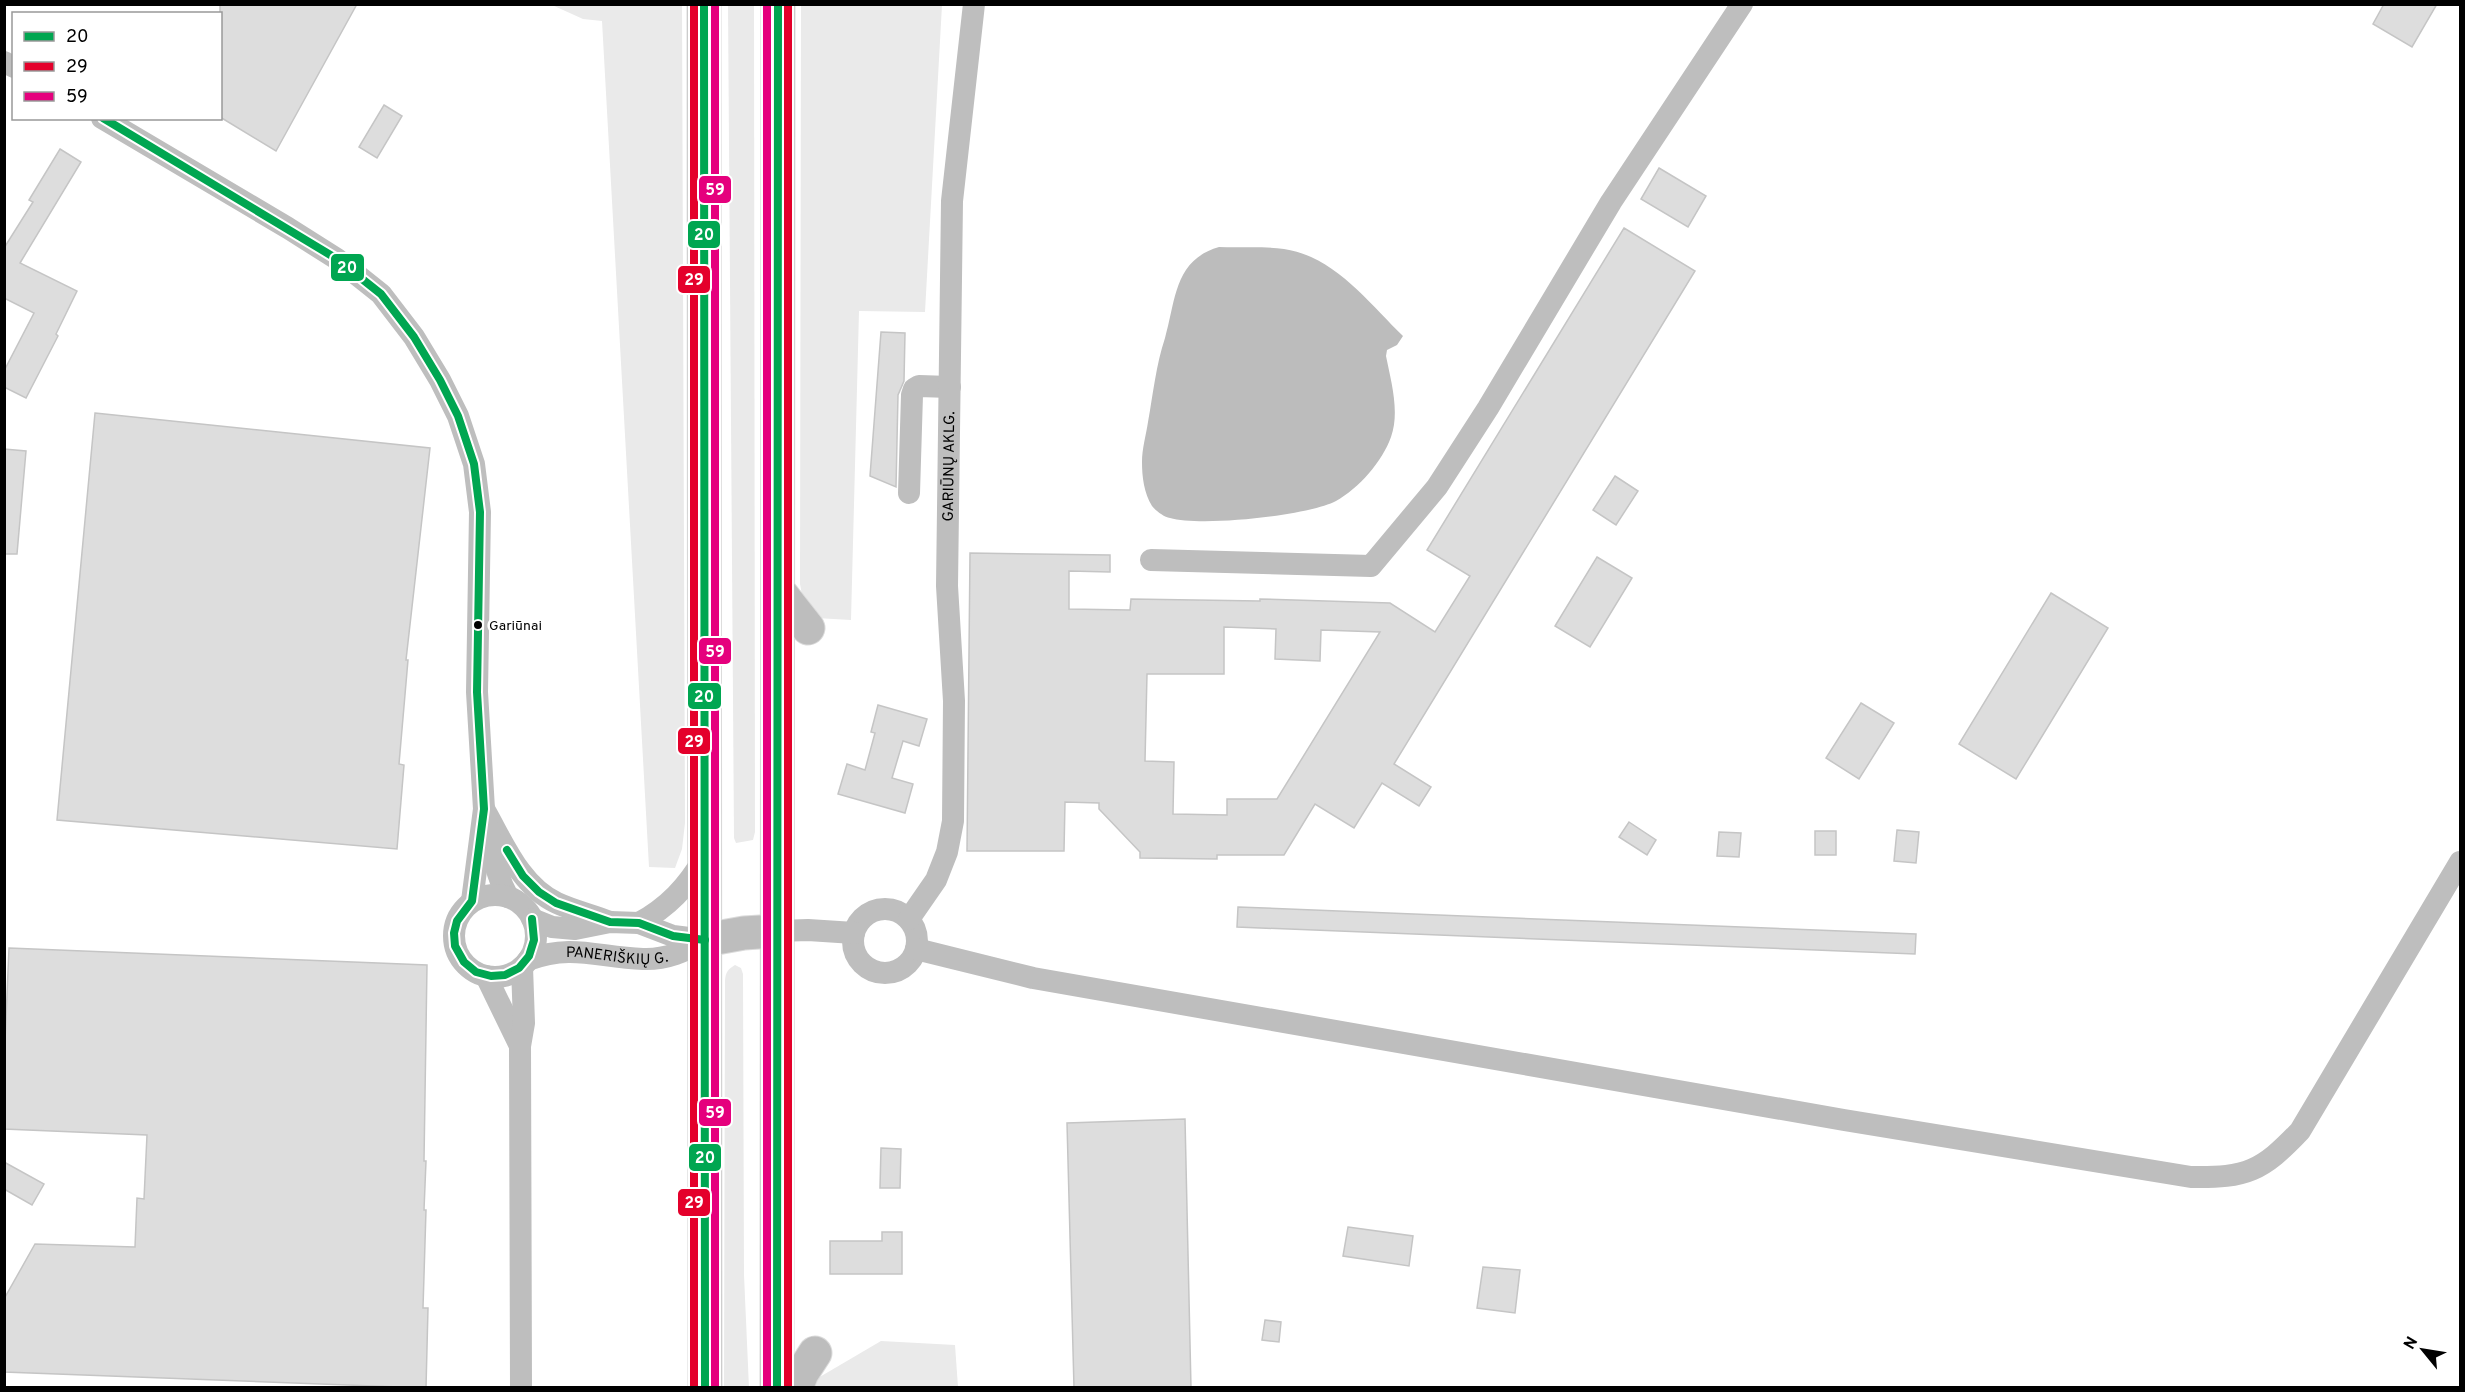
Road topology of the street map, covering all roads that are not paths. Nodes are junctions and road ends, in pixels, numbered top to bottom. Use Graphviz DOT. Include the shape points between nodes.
graph roads {
  1 [pos="704,4"];
  2 [pos="778,4"];
  3 [pos="974,4"];
  4 [pos="1742,4"];
  5 [pos="105,120"];
  6 [pos="950,387"];
  7 [pos="909,493"];
  8 [pos="1151,560"];
  9 [pos="778,590"];
  10 [pos="808,628"];
  11 [pos="484,809"];
  12 [pos="704,858"];
  13 [pos="2460,862"];
  14 [pos="508,897"];
  15 [pos="472,901"];
  16 [pos="532,919"];
  17 [pos="909,919"];
  18 [pos="610,922"];
  19 [pos="639,923"];
  20 [pos="778,931"];
  21 [pos="854,933"];
  22 [pos="705,940"];
  23 [pos="916,949"];
  24 [pos="525,963"];
  25 [pos="486,976"];
  26 [pos="520,1046"];
  27 [pos="815,1353"];
  28 [pos="521,1388"];
  29 [pos="705,1388"];
  30 [pos="777,1388"];
  31 [pos="796,1388"];
  1 -- 12 [label="highway"];
  2 -- 9 [label="highway"];
  3 -- 6 [label="street, GARIŪNŲ AKLG." via="952,201"];
  4 -- 8 [label="street" via="1611,202 1437,487 1371,566"];
  5 -- 11 [label="street" via="337,259 381,294 440,380 458,416 474,464 480,512 477,692"];
  6 -- 7 [label="street" via="914,389"];
  6 -- 17 [label="street, GARIŪNŲ AKLG." via="947,586 954,701 953,821 936,880"];
  9 -- 10 [label="highway"];
  9 -- 20 [label="highway"];
  11 -- 14 [label="street" via="494,863"];
  11 -- 15 [label="street"];
  11 -- 18 [label="street" via="523,876 539,892 556,903"];
  12 -- 19 [label="street" via="675,898"];
  12 -- 22 [label="highway"];
  13 -- 23 [label="street" via="2300,1131 2255,1169 2225,1178 2191,1177 1832,1118 1033,978"];
  14 -- 15 [label="street" via="496,894"];
  14 -- 16 [label="street, PANERIŠKIŲ G." via="526,909"];
  15 -- 25 [label="street" via="457,920 454,943 465,964"];
  16 -- 18 [label="street, PANERIŠKIŲ G." via="552,927 575,929"];
  16 -- 24 [label="street" via="534,947"];
  17 -- 21 [label="street" via="880,909 864,917"];
  17 -- 23 [label="street" via="915,928"];
  18 -- 19 [label="street, PANERIŠKIŲ G."];
  19 -- 22 [label="street, PANERIŠKIŲ G." via="673,936"];
  20 -- 21 [label="street"];
  20 -- 22 [label="highway"];
  20 -- 30 [label="highway"];
  21 -- 23 [label="street" via="855,952 875,972 896,971 912,958"];
  22 -- 24 [label="street, PANERIŠKIŲ G." via="670,956 560,951"];
  22 -- 29 [label="highway"];
  24 -- 25 [label="street, PANERIŠKIŲ G." via="509,974"];
  24 -- 26 [label="street"];
  25 -- 26 [label="street"];
  26 -- 28 [label="street"];
  27 -- 31 [label="highway"];
}
